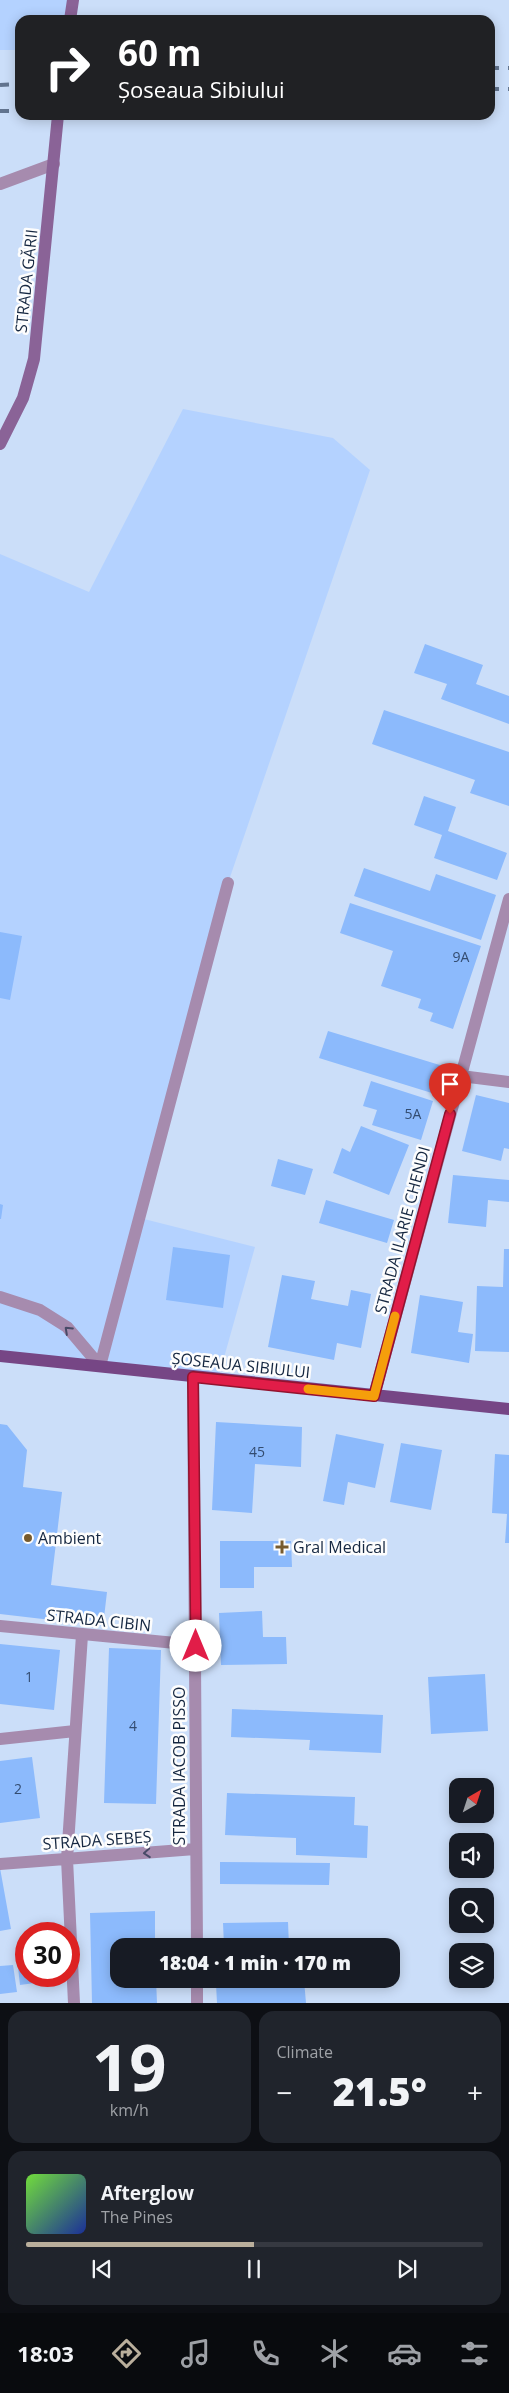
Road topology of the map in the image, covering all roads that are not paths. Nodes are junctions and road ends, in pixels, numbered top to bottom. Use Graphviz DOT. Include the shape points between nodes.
graph roads {
  1 [pos="73,0"];
  2 [pos="71,15"];
  3 [pos="58,120"];
  4 [pos="54,164"];
  5 [pos="0,184"];
  6 [pos="0,444"];
  7 [pos="228,883"];
  8 [pos="509,899"];
  9 [pos="461,1076"];
  10 [pos="509,1082"];
  11 [pos="0,1297"];
  12 [pos="0,1356"];
  13 [pos="100,1366"];
  14 [pos="193,1377"];
  15 [pos="374,1396"];
  16 [pos="509,1409"];
  17 [pos="0,1626"];
  18 [pos="82,1635"];
  19 [pos="196,1646"];
  20 [pos="75,1731"];
  21 [pos="0,1740"];
  22 [pos="196,1849"];
  23 [pos="67,1859"];
  24 [pos="0,1864"];
  25 [pos="197,1938"];
  26 [pos="197,1988"];
  27 [pos="74,2003"];
  28 [pos="197,2003"];
  1 -- 2 [label="main road"];
  3 -- 4 [label="main road, STRADA GĂRII"];
  4 -- 5 [label="street"];
  4 -- 6 [label="main road, STRADA GĂRII" via="34,359 23,398"];
  7 -- 13 [label="street"];
  8 -- 9 [label="street, STRADA ILARIE CHENDI"];
  9 -- 10 [label="street"];
  9 -- 15 [label="street, STRADA ILARIE CHENDI"];
  13 -- 11 [label="street, one-way" via="67,1327 40,1310"];
  12 -- 13 [label="main road, ȘOSEAUA SIBIULUI"];
  13 -- 14 [label="main road, ȘOSEAUA SIBIULUI"];
  14 -- 15 [label="main road, ȘOSEAUA SIBIULUI"];
  14 -- 19 [label="street, STRADA IACOB PISSO"];
  15 -- 16 [label="main road, ȘOSEAUA SIBIULUI"];
  17 -- 18 [label="street, STRADA CIBIN"];
  18 -- 19 [label="street, STRADA CIBIN"];
  18 -- 20 [label="street"];
  19 -- 22 [label="street, STRADA IACOB PISSO"];
  20 -- 21 [label="street"];
  20 -- 23 [label="street"];
  22 -- 23 [label="street, STRADA SEBEȘ, one-way"];
  22 -- 25 [label="street, STRADA IACOB PISSO"];
  23 -- 24 [label="street, STRADA SEBEȘ"];
  23 -- 27 [label="street"];
  26 -- 28 [label="street"];
}
